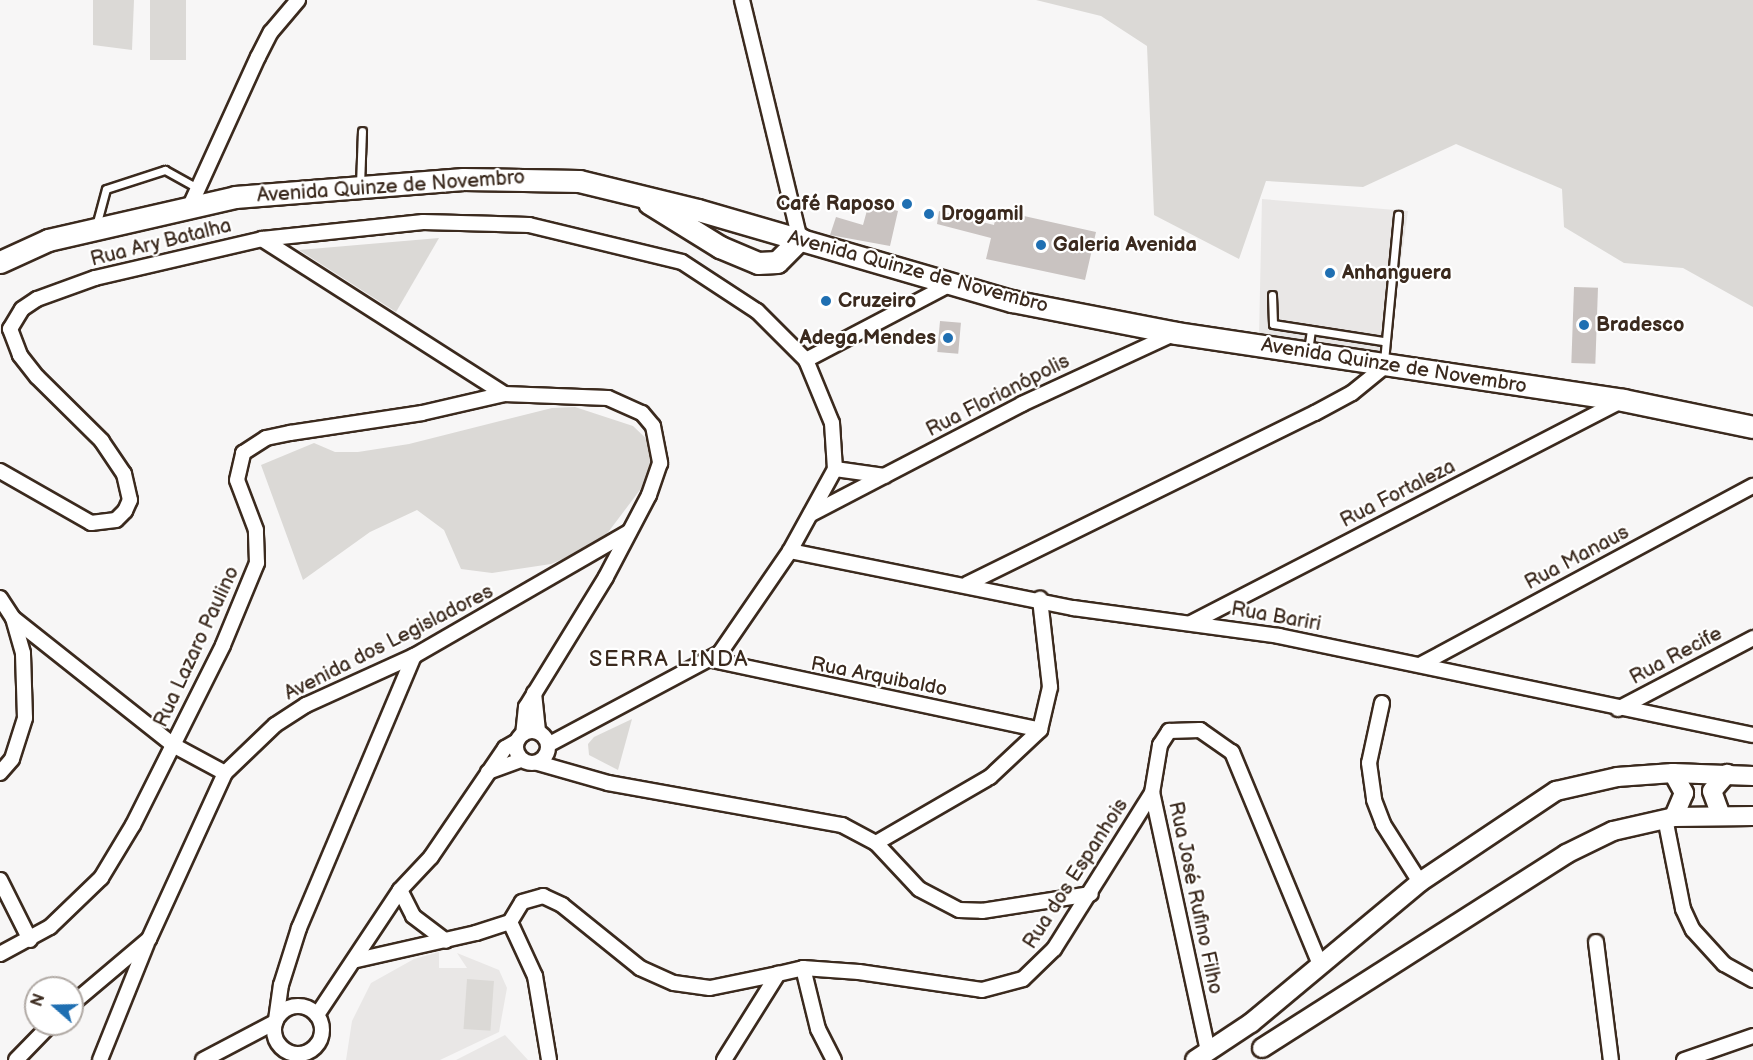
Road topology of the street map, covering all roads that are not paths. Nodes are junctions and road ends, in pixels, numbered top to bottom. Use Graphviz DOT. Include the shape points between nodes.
graph roads {
  1 [pos="298,0"];
  2 [pos="742,0"];
  3 [pos="362,131"];
  4 [pos="360,186"];
  5 [pos="630,192"];
  6 [pos="188,201"];
  7 [pos="1398,215"];
  8 [pos="96,228"];
  9 [pos="262,239"];
  10 [pos="800,239"];
  11 [pos="0,262"];
  12 [pos="949,285"];
  13 [pos="1272,295"];
  14 [pos="1142,326"];
  15 [pos="5,330"];
  16 [pos="1311,330"];
  17 [pos="1176,333"];
  18 [pos="1383,341"];
  19 [pos="1308,353"];
  20 [pos="1125,354"];
  21 [pos="806,360"];
  22 [pos="1384,367"];
  23 [pos="504,394"];
  24 [pos="1623,400"];
  25 [pos="1753,427"];
  26 [pos="835,469"];
  27 [pos="0,471"];
  28 [pos="890,476"];
  29 [pos="1753,486"];
  30 [pos="811,514"];
  31 [pos="631,531"];
  32 [pos="790,551"];
  33 [pos="967,584"];
  34 [pos="0,598"];
  35 [pos="1040,599"];
  36 [pos="13,618"];
  37 [pos="1191,623"];
  38 [pos="1753,638"];
  39 [pos="414,656"];
  40 [pos="712,660"];
  41 [pos="1420,665"];
  42 [pos="534,693"];
  43 [pos="1383,703"];
  44 [pos="1618,709"];
  45 [pos="1040,730"];
  46 [pos="1753,735"];
  47 [pos="520,738"];
  48 [pos="544,741"];
  49 [pos="173,745"];
  50 [pos="521,760"];
  51 [pos="538,763"];
  52 [pos="488,772"];
  53 [pos="0,773"];
  54 [pos="225,773"];
  55 [pos="1673,773"];
  56 [pos="1727,774"];
  57 [pos="1753,776"];
  58 [pos="590,778"];
  59 [pos="1152,793"];
  60 [pos="1720,813"];
  61 [pos="1753,816"];
  62 [pos="1670,818"];
  63 [pos="876,843"];
  64 [pos="0,880"];
  65 [pos="1420,882"];
  66 [pos="400,890"];
  67 [pos="1091,894"];
  68 [pos="510,921"];
  69 [pos="149,939"];
  70 [pos="30,940"];
  71 [pos="446,941"];
  72 [pos="1596,942"];
  73 [pos="0,954"];
  74 [pos="357,960"];
  75 [pos="1319,962"];
  76 [pos="803,968"];
  77 [pos="778,974"];
  78 [pos="1753,980"];
  79 [pos="84,994"];
  80 [pos="316,1015"];
  81 [pos="275,1021"];
  82 [pos="1251,1023"];
  83 [pos="39,1036"];
  84 [pos="1753,1036"];
  85 [pos="315,1054"];
  86 [pos="1262,1054"];
  87 [pos="1202,1056"];
  88 [pos="290,1057"];
  89 [pos="16,1060"];
  90 [pos="100,1060"];
  91 [pos="203,1060"];
  92 [pos="549,1060"];
  93 [pos="724,1060"];
  94 [pos="834,1060"];
  95 [pos="1611,1060"];
  96 [pos="1684,1060"];
  1 -- 6 [label="street" via="271,32"];
  2 -- 10 [label="street"];
  3 -- 4 [label="lane"];
  4 -- 5 [label="main road, Avenida Quinze de Novembro" via="536,178"];
  4 -- 6 [label="main road, Avenida Quinze de Novembro"];
  5 -- 10 [label="main road, Avenida Quinze de Novembro"];
  5 -- 10 [label="main road" via="720,247 758,263 777,262"];
  6 -- 8 [label="main road, Avenida Quinze de Novembro"];
  6 -- 8 [label="lane" via="165,170 106,189"];
  7 -- 18 [label="lane"];
  8 -- 11 [label="main road, Avenida Quinze de Novembro" via="48,240"];
  9 -- 15 [label="street, Rua Ary Batalha" via="154,262 37,299 22,309"];
  9 -- 21 [label="street, Rua Ary Batalha" via="376,225 489,221 589,237 682,262 757,310"];
  9 -- 23 [label="street"];
  10 -- 12 [label="main road, Avenida Quinze de Novembro"];
  12 -- 14 [label="main road, Avenida Quinze de Novembro"];
  12 -- 21 [label="street"];
  13 -- 16 [label="lane" via="1270,322"];
  14 -- 17 [label="main road, Avenida Quinze de Novembro"];
  14 -- 20 [label="street"];
  15 -- 27 [label="street, Rua Ary Batalha" via="38,377 108,449 124,474 130,500 116,520 91,523"];
  16 -- 18 [label="lane"];
  16 -- 19 [label="lane"];
  17 -- 19 [label="main road, Avenida Quinze de Novembro"];
  17 -- 20 [label="street, Rua Florianópolis"];
  18 -- 22 [label="lane"];
  19 -- 22 [label="main road, Avenida Quinze de Novembro"];
  20 -- 28 [label="street, Rua Florianópolis"];
  21 -- 26 [label="street, Rua Ary Batalha" via="832,423"];
  22 -- 24 [label="main road, Avenida Quinze de Novembro"];
  22 -- 33 [label="street" via="1352,393 1315,413"];
  23 -- 31 [label="street, Rua Lazaro Paulino" via="589,394 642,413 653,426 660,463"];
  23 -- 49 [label="street, Rua Lazaro Paulino" via="422,413 267,438 243,453 237,480 256,530 257,563"];
  24 -- 25 [label="main road, Avenida Quinze de Novembro"];
  24 -- 37 [label="street, Rua Fortaleza"];
  26 -- 28 [label="street"];
  26 -- 30 [label="street"];
  28 -- 30 [label="street, Rua Florianópolis"];
  29 -- 41 [label="street, Rua Manaus"];
  30 -- 32 [label="street"];
  31 -- 39 [label="street, Avenida dos Legisladores"];
  31 -- 42 [label="street, Rua Lazaro Paulino"];
  32 -- 33 [label="street, Rua Bariri"];
  32 -- 40 [label="street" via="737,634"];
  33 -- 35 [label="street, Rua Bariri"];
  34 -- 36 [label="street"];
  35 -- 37 [label="street, Rua Bariri" via="1112,615"];
  35 -- 45 [label="street" via="1050,687"];
  36 -- 49 [label="street"];
  36 -- 53 [label="street" via="23,653 25,718 12,759"];
  37 -- 41 [label="street, Rua Bariri"];
  38 -- 44 [label="street, Rua Recife"];
  39 -- 54 [label="street, Avenida dos Legisladores" via="306,705 275,724"];
  39 -- 81 [label="street" via="298,928"];
  40 -- 45 [label="street, Rua Arquibaldo"];
  40 -- 48 [label="street" via="591,725"];
  41 -- 44 [label="street, Rua Bariri"];
  42 -- 47 [label="street, Rua Lazaro Paulino" via="526,707"];
  42 -- 48 [label="street"];
  43 -- 65 [label="street" via="1369,763 1374,800 1383,824"];
  44 -- 46 [label="street, Rua Bariri"];
  45 -- 63 [label="street" via="990,777"];
  47 -- 48 [label="street"];
  47 -- 50 [label="street"];
  47 -- 52 [label="street" via="505,748"];
  48 -- 51 [label="street"];
  48 -- 58 [label="street"];
  49 -- 54 [label="street"];
  49 -- 70 [label="street, Rua Lazaro Paulino" via="101,878 77,906"];
  50 -- 51 [label="street"];
  50 -- 52 [label="street"];
  51 -- 58 [label="street"];
  52 -- 66 [label="street" via="431,857"];
  54 -- 69 [label="street"];
  55 -- 56 [label="main road"];
  55 -- 62 [label="main road" via="1684,793"];
  55 -- 65 [label="main road" via="1584,781 1556,791"];
  56 -- 57 [label="main road"];
  56 -- 60 [label="main road" via="1712,791"];
  58 -- 63 [label="street" via="843,825"];
  59 -- 67 [label="street, Rua dos Espanhois"];
  59 -- 75 [label="street, Rua José Rufino Filho" via="1160,745 1169,731 1200,730 1232,752"];
  59 -- 87 [label="street, Rua José Rufino Filho"];
  60 -- 61 [label="main road"];
  60 -- 62 [label="main road"];
  62 -- 78 [label="street" via="1683,909 1693,930 1724,964"];
  62 -- 86 [label="main road" via="1613,831 1566,854"];
  63 -- 67 [label="street" via="919,890 959,910 982,911"];
  64 -- 70 [label="street"];
  65 -- 75 [label="main road"];
  66 -- 71 [label="street" via="413,916"];
  66 -- 74 [label="street"];
  67 -- 76 [label="street, Rua dos Espanhois" via="1040,966 1002,988 958,989 859,972"];
  68 -- 71 [label="street"];
  68 -- 77 [label="street, Rua dos Espanhois" via="522,902 543,896 562,905 640,968 674,983 710,988"];
  68 -- 92 [label="street" via="535,976"];
  69 -- 79 [label="street"];
  69 -- 90 [label="street"];
  70 -- 73 [label="street, Rua Lazaro Paulino"];
  71 -- 74 [label="street"];
  72 -- 95 [label="street"];
  74 -- 80 [label="street"];
  75 -- 82 [label="main road"];
  76 -- 77 [label="street, Rua dos Espanhois"];
  76 -- 94 [label="street" via="818,1029"];
  77 -- 93 [label="street"];
  80 -- 81 [label="street" via="308,1008 292,1006"];
  80 -- 85 [label="street" via="322,1034"];
  81 -- 88 [label="street" via="275,1038"];
  81 -- 91 [label="street"];
  82 -- 86 [label="main road"];
  82 -- 87 [label="main road"];
  83 -- 89 [label="street"];
  84 -- 96 [label="street"];
  85 -- 88 [label="street"];
}
